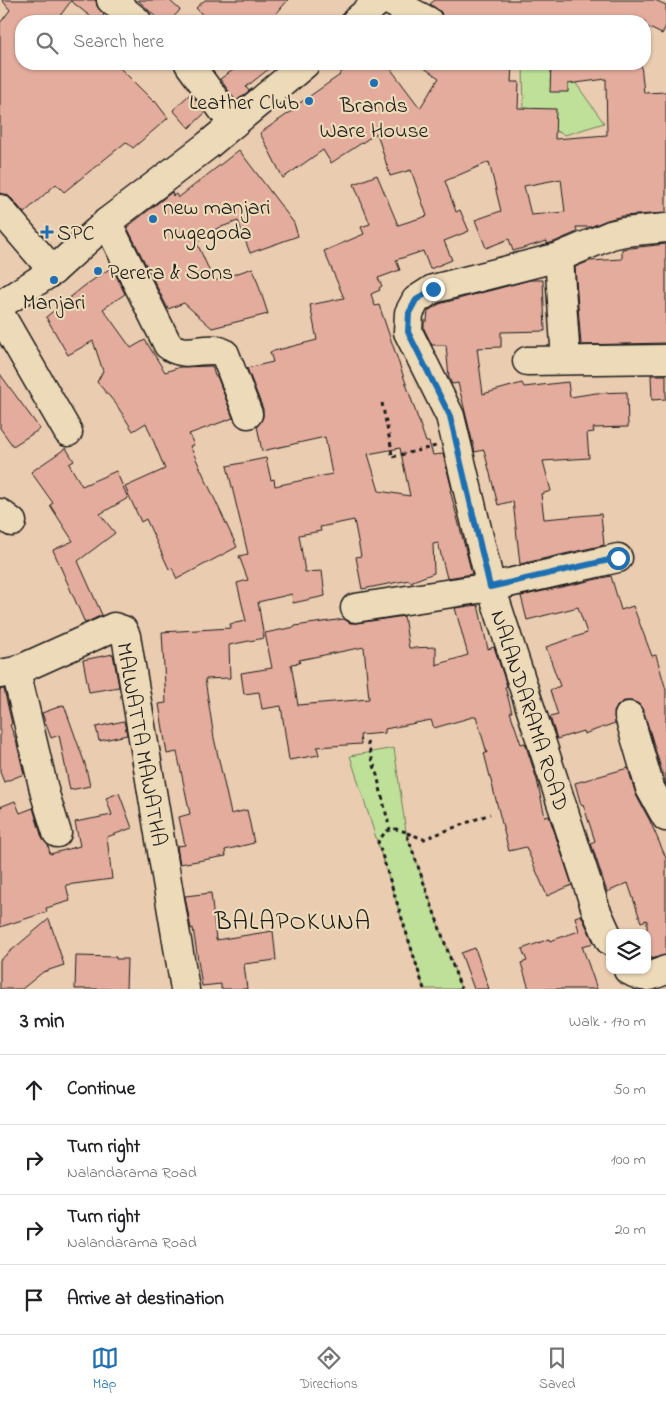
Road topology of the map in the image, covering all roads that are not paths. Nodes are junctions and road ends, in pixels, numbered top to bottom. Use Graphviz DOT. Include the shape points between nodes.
graph roads {
  1 [pos="111,0"];
  2 [pos="380,0"];
  3 [pos="388,0"];
  4 [pos="130,15"];
  5 [pos="363,15"];
  6 [pos="417,15"];
  7 [pos="193,70"];
  8 [pos="298,70"];
  9 [pos="233,124"];
  10 [pos="0,209"];
  11 [pos="107,222"];
  12 [pos="666,228"];
  13 [pos="559,257"];
  14 [pos="53,271"];
  15 [pos="0,305"];
  16 [pos="0,314"];
  17 [pos="666,359"];
  18 [pos="566,360"];
  19 [pos="527,361"];
  20 [pos="248,414"];
  21 [pos="68,432"];
  22 [pos="618,558"];
  23 [pos="490,587"];
  24 [pos="355,608"];
  25 [pos="8,672"];
  26 [pos="629,716"];
  27 [pos="666,817"];
  28 [pos="57,833"];
  29 [pos="606,932"];
  30 [pos="666,970"];
  31 [pos="635,974"];
  32 [pos="185,989"];
  1 -- 4 [label="street"];
  2 -- 5 [label="street"];
  3 -- 6 [label="street"];
  7 -- 9 [label="street"];
  8 -- 9 [label="street"];
  9 -- 11 [label="street"];
  10 -- 14 [label="street"];
  11 -- 14 [label="street"];
  11 -- 20 [label="street" via="168,345 183,353 217,350 225,354"];
  12 -- 13 [label="street, NALANDARAMA ROAD" via="612,235"];
  13 -- 18 [label="street"];
  13 -- 23 [label="street, NALANDARAMA ROAD" via="433,289 416,300 409,313 408,332 450,416"];
  14 -- 15 [label="street"];
  16 -- 21 [label="street"];
  17 -- 18 [label="street"];
  18 -- 19 [label="street"];
  22 -- 23 [label="street"];
  23 -- 24 [label="street"];
  23 -- 29 [label="street, NALANDARAMA ROAD"];
  25 -- 28 [label="street"];
  25 -- 32 [label="street, MALWATTA MAWATHA" via="114,627 123,630"];
  26 -- 27 [label="street" via="650,788"];
  30 -- 31 [label="street" via="651,976"];
}
